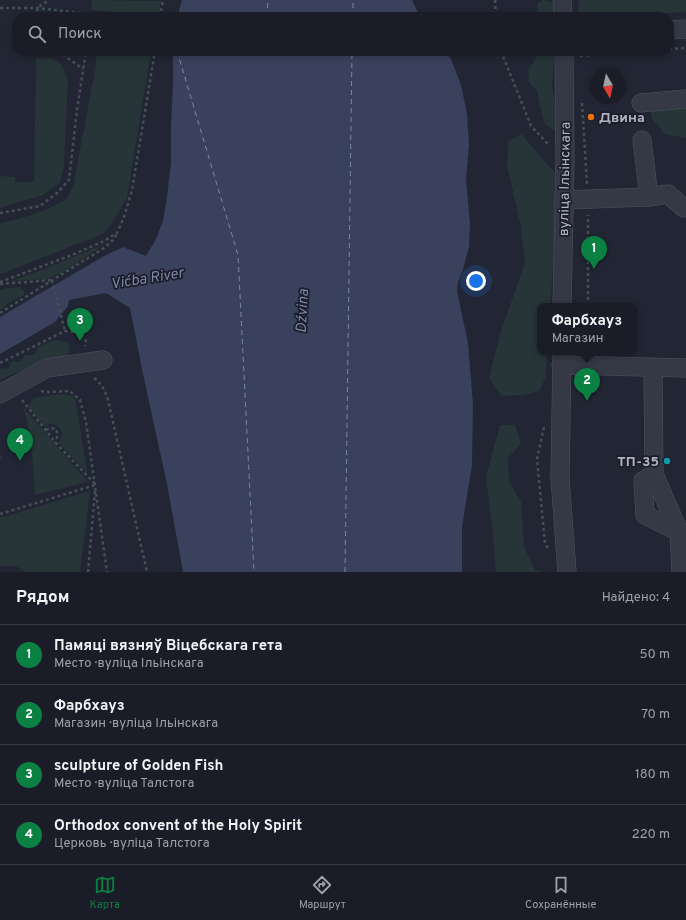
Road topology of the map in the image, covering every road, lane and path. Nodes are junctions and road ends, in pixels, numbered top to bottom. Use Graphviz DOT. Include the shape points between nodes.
graph roads {
  1 [pos="49,0"];
  2 [pos="163,0"];
  3 [pos="495,0"];
  4 [pos="562,0"];
  5 [pos="0,8"];
  6 [pos="37,8"];
  7 [pos="38,12"];
  8 [pos="64,12"];
  9 [pos="161,12"];
  10 [pos="496,12"];
  11 [pos="563,12"];
  12 [pos="674,30"];
  13 [pos="686,30"];
  14 [pos="686,48"];
  15 [pos="674,49"];
  16 [pos="65,56"];
  17 [pos="85,56"];
  18 [pos="154,56"];
  19 [pos="503,56"];
  20 [pos="564,56"];
  21 [pos="579,56"];
  22 [pos="579,64"];
  23 [pos="83,70"];
  24 [pos="686,99"];
  25 [pos="582,101"];
  26 [pos="641,103"];
  27 [pos="642,140"];
  28 [pos="565,162"];
  29 [pos="648,197"];
  30 [pos="563,200"];
  31 [pos="588,200"];
  32 [pos="684,208"];
  33 [pos="0,213"];
  34 [pos="117,233"];
  35 [pos="52,280"];
  36 [pos="0,283"];
  37 [pos="562,303"];
  38 [pos="588,303"];
  39 [pos="0,313"];
  40 [pos="65,331"];
  41 [pos="562,359"];
  42 [pos="103,360"];
  43 [pos="0,363"];
  44 [pos="73,365"];
  45 [pos="653,367"];
  46 [pos="686,368"];
  47 [pos="6,390"];
  48 [pos="46,430"];
  49 [pos="55,442"];
  50 [pos="654,474"];
  51 [pos="95,485"];
  52 [pos="0,514"];
  53 [pos="682,526"];
  54 [pos="88,572"];
  55 [pos="107,572"];
  56 [pos="147,572"];
  57 [pos="567,572"];
  58 [pos="681,572"];
  1 -- 6 [label="path"];
  2 -- 9 [label="path"];
  3 -- 10 [label="path"];
  4 -- 11 [label="street"];
  5 -- 6 [label="path"];
  6 -- 7 [label="path"];
  6 -- 8 [label="path"];
  12 -- 13 [label="street"];
  14 -- 15 [label="path"];
  16 -- 23 [label="path"];
  17 -- 23 [label="path"];
  18 -- 34 [label="path" via="132,190"];
  19 -- 28 [label="path" via="531,126"];
  20 -- 28 [label="street, вуліца Ільінскага"];
  21 -- 22 [label="path"];
  23 -- 33 [label="path" via="69,180 40,206"];
  24 -- 26 [label="street"];
  25 -- 31 [label="path"];
  27 -- 29 [label="street"];
  28 -- 30 [label="street, вуліца Ільінскага"];
  29 -- 31 [label="street"];
  29 -- 32 [label="street" via="668,194"];
  30 -- 31 [label="street"];
  30 -- 37 [label="street, вуліца Ільінскага"];
  31 -- 38 [label="path"];
  34 -- 35 [label="path" via="104,248"];
  34 -- 36 [label="path" via="72,255"];
  35 -- 36 [label="path"];
  35 -- 39 [label="path"];
  35 -- 40 [label="path"];
  40 -- 43 [label="path"];
  40 -- 44 [label="path" via="81,333 86,341 84,349"];
  41 -- 45 [label="street"];
  41 -- 57 [label="street" via="560,478"];
  42 -- 44 [label="street"];
  44 -- 47 [label="street" via="47,368"];
  44 -- 56 [label="path" via="98,381 108,400"];
  45 -- 46 [label="street"];
  45 -- 50 [label="street"];
  47 -- 48 [label="path"];
  47 -- 51 [label="path" via="70,391 80,400 86,422"];
  48 -- 49 [label="path"];
  48 -- 49 [label="path" via="56,429 58,436"];
  49 -- 51 [label="path"];
  50 -- 53 [label="street"];
  50 -- 53 [label="street" via="642,481 645,515"];
  51 -- 52 [label="path"];
  51 -- 54 [label="path"];
  51 -- 55 [label="path"];
  53 -- 58 [label="street"];
}
